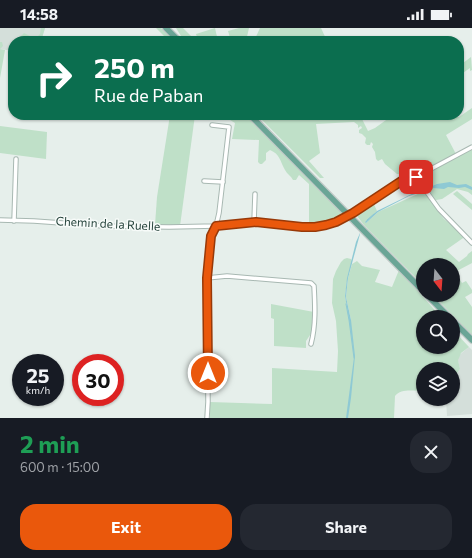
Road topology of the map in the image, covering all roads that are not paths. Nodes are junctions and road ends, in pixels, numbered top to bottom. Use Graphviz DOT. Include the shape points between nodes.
graph roads {
  1 [pos="166,28"];
  2 [pos="174,36"];
  3 [pos="255,120"];
  4 [pos="212,125"];
  5 [pos="472,147"];
  6 [pos="16,159"];
  7 [pos="416,177"];
  8 [pos="204,181"];
  9 [pos="223,182"];
  10 [pos="255,194"];
  11 [pos="348,215"];
  12 [pos="0,220"];
  13 [pos="14,221"];
  14 [pos="254,222"];
  15 [pos="216,226"];
  16 [pos="472,242"];
  17 [pos="207,278"];
  18 [pos="416,284"];
  19 [pos="434,302"];
  20 [pos="442,310"];
  21 [pos="460,328"];
  22 [pos="472,340"];
  23 [pos="311,344"];
  24 [pos="208,418"];
  1 -- 2 [label="main road"];
  3 -- 11 [label="main road"];
  4 -- 9 [label="street" via="230,127"];
  5 -- 7 [label="street, Chemin de la Ruelle"];
  6 -- 13 [label="street"];
  7 -- 11 [label="street, Chemin de la Ruelle" via="403,180"];
  7 -- 16 [label="street" via="439,209"];
  8 -- 9 [label="street"];
  9 -- 15 [label="street"];
  10 -- 14 [label="street"];
  11 -- 14 [label="street, Chemin de la Ruelle" via="336,222 315,227"];
  11 -- 18 [label="main road"];
  12 -- 13 [label="street, Chemin de la Ruelle"];
  13 -- 15 [label="street, Chemin de la Ruelle" via="104,226"];
  14 -- 15 [label="street, Chemin de la Ruelle"];
  15 -- 17 [label="street" via="211,236"];
  17 -- 23 [label="street" via="227,276 312,283 315,311"];
  17 -- 24 [label="street"];
  19 -- 20 [label="main road"];
  21 -- 22 [label="main road"];
}
